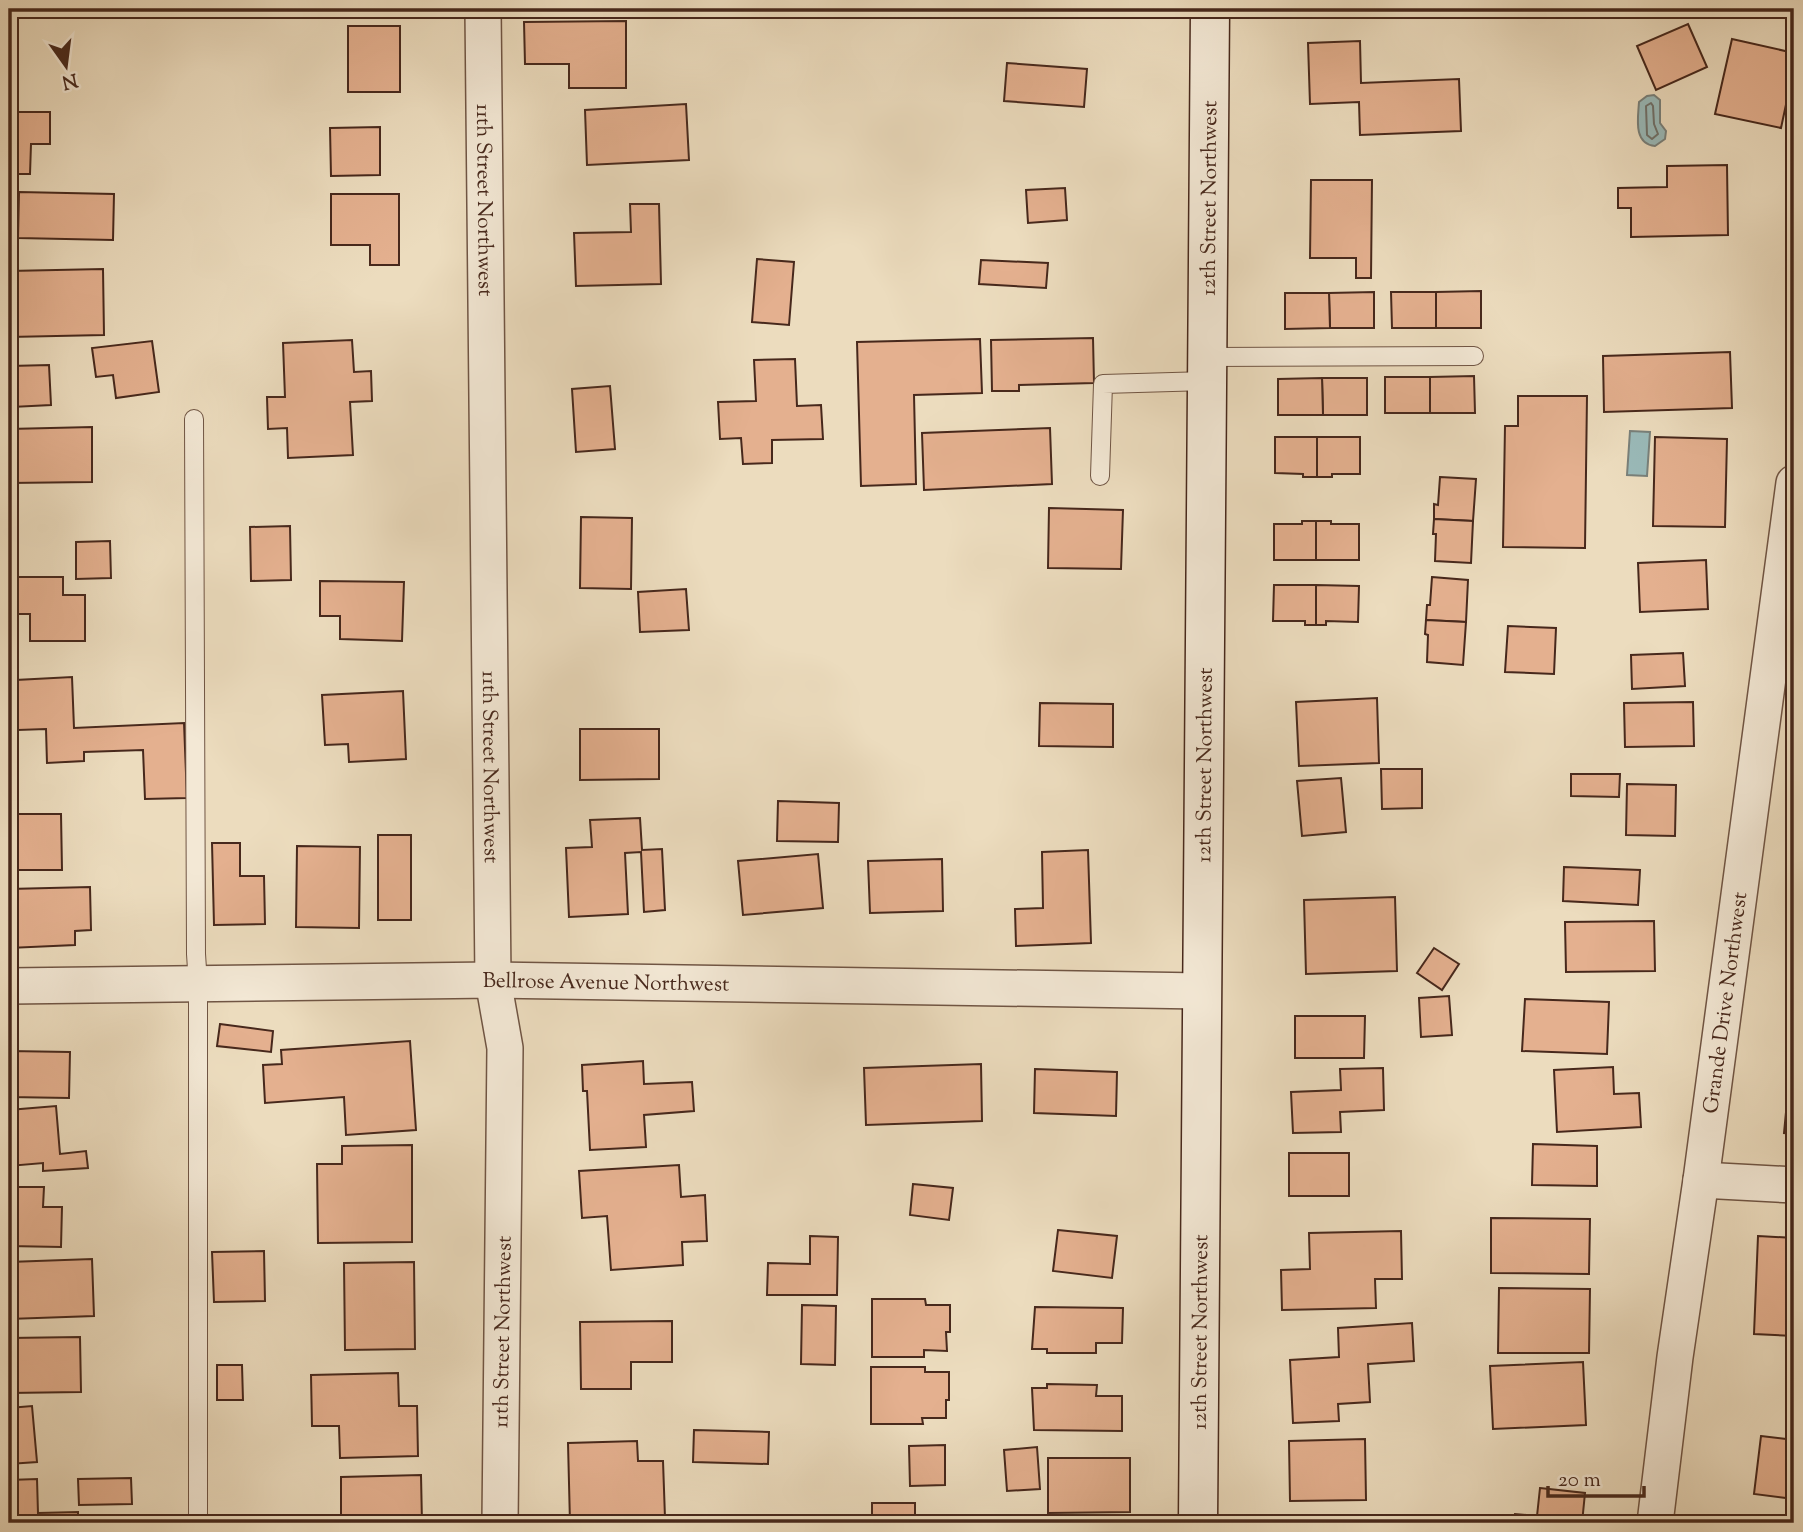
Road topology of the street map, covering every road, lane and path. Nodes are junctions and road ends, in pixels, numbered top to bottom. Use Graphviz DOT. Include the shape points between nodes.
graph roads {
  1 [pos="483,9"];
  2 [pos="1210,9"];
  3 [pos="1474,356"];
  4 [pos="1207,369"];
  5 [pos="194,419"];
  6 [pos="1100,476"];
  7 [pos="1794,483"];
  8 [pos="1786,597"];
  9 [pos="493,980"];
  10 [pos="198,984"];
  11 [pos="9,986"];
  12 [pos="1202,991"];
  13 [pos="1701,1180"];
  14 [pos="1794,1185"];
  15 [pos="198,1523"];
  16 [pos="500,1523"];
  17 [pos="1198,1523"];
  18 [pos="1655,1523"];
  1 -- 9 [label="street, 11th Street Northwest"];
  2 -- 4 [label="street, 12th Street Northwest"];
  3 -- 4 [label="lane"];
  4 -- 6 [label="lane" via="1103,384"];
  4 -- 12 [label="street, 12th Street Northwest"];
  5 -- 10 [label="lane"];
  7 -- 8 [label="street, Grande Drive Northwest"];
  8 -- 13 [label="street, Grande Drive Northwest"];
  9 -- 10 [label="street, Bellrose Avenue Northwest"];
  9 -- 12 [label="street, Bellrose Avenue Northwest"];
  9 -- 16 [label="street, 11th Street Northwest" via="505,1048"];
  10 -- 11 [label="street, Bellrose Avenue Northwest"];
  10 -- 15 [label="lane"];
  12 -- 17 [label="street, 12th Street Northwest"];
  13 -- 14 [label="street"];
  13 -- 18 [label="street, Grande Drive Northwest"];
}
